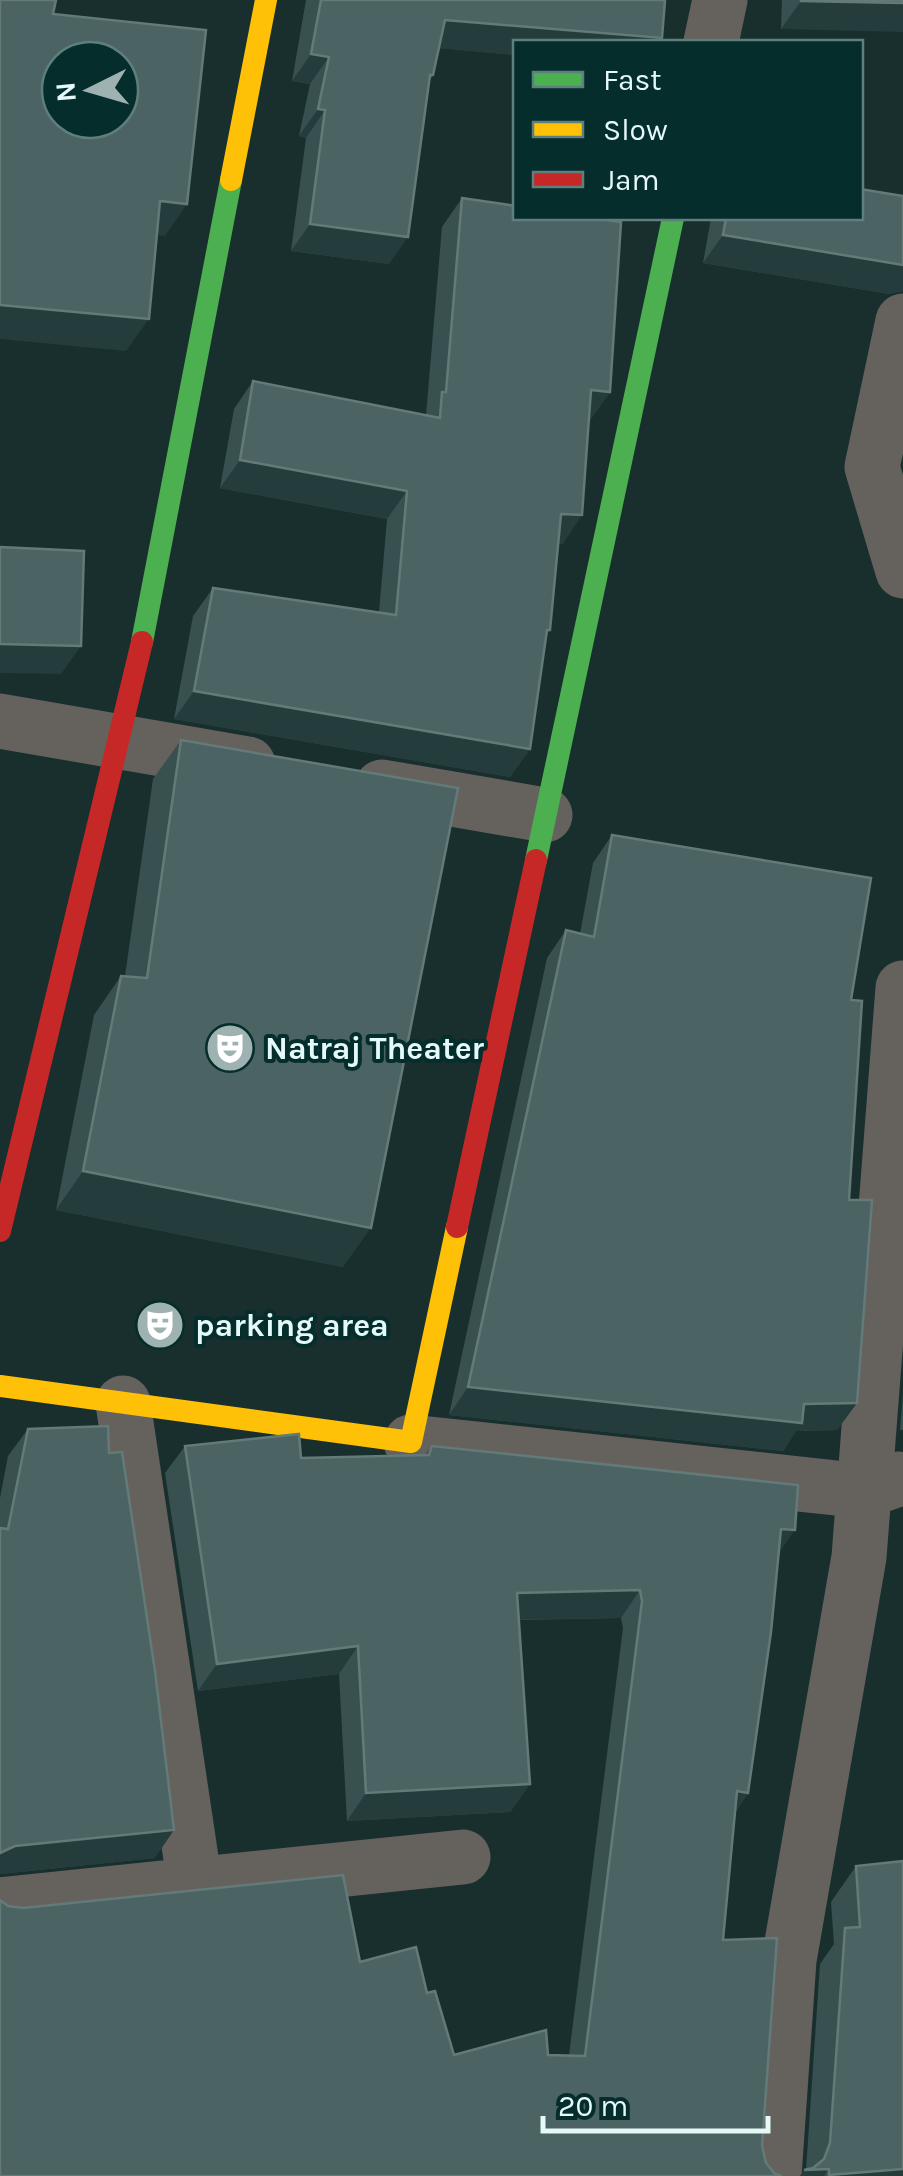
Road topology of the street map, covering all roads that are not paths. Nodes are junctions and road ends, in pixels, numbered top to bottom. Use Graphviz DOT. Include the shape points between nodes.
graph roads {
  1 [pos="266,0"];
  2 [pos="720,0"];
  3 [pos="711,40"];
  4 [pos="674,220"];
  5 [pos="903,321"];
  6 [pos="903,571"];
  7 [pos="0,721"];
  8 [pos="118,742"];
  9 [pos="545,815"];
  10 [pos="903,988"];
  11 [pos="0,1231"];
  12 [pos="0,1386"];
  13 [pos="122,1403"];
  14 [pos="411,1442"];
  15 [pos="884,1484"];
  16 [pos="463,1857"];
  17 [pos="194,1885"];
  18 [pos="0,1905"];
  19 [pos="774,2176"];
  1 -- 8 [label="street"];
  2 -- 3 [label="street"];
  4 -- 9 [label="street"];
  5 -- 6 [label="street" via="872,466"];
  7 -- 8 [label="street"];
  8 -- 9 [label="street"];
  8 -- 11 [label="street"];
  9 -- 14 [label="street"];
  10 -- 15 [label="street"];
  12 -- 13 [label="street"];
  13 -- 14 [label="street"];
  13 -- 17 [label="street"];
  14 -- 15 [label="street"];
  15 -- 19 [label="street" via="859,1557 788,1960"];
  16 -- 17 [label="street"];
  17 -- 18 [label="street"];
}
